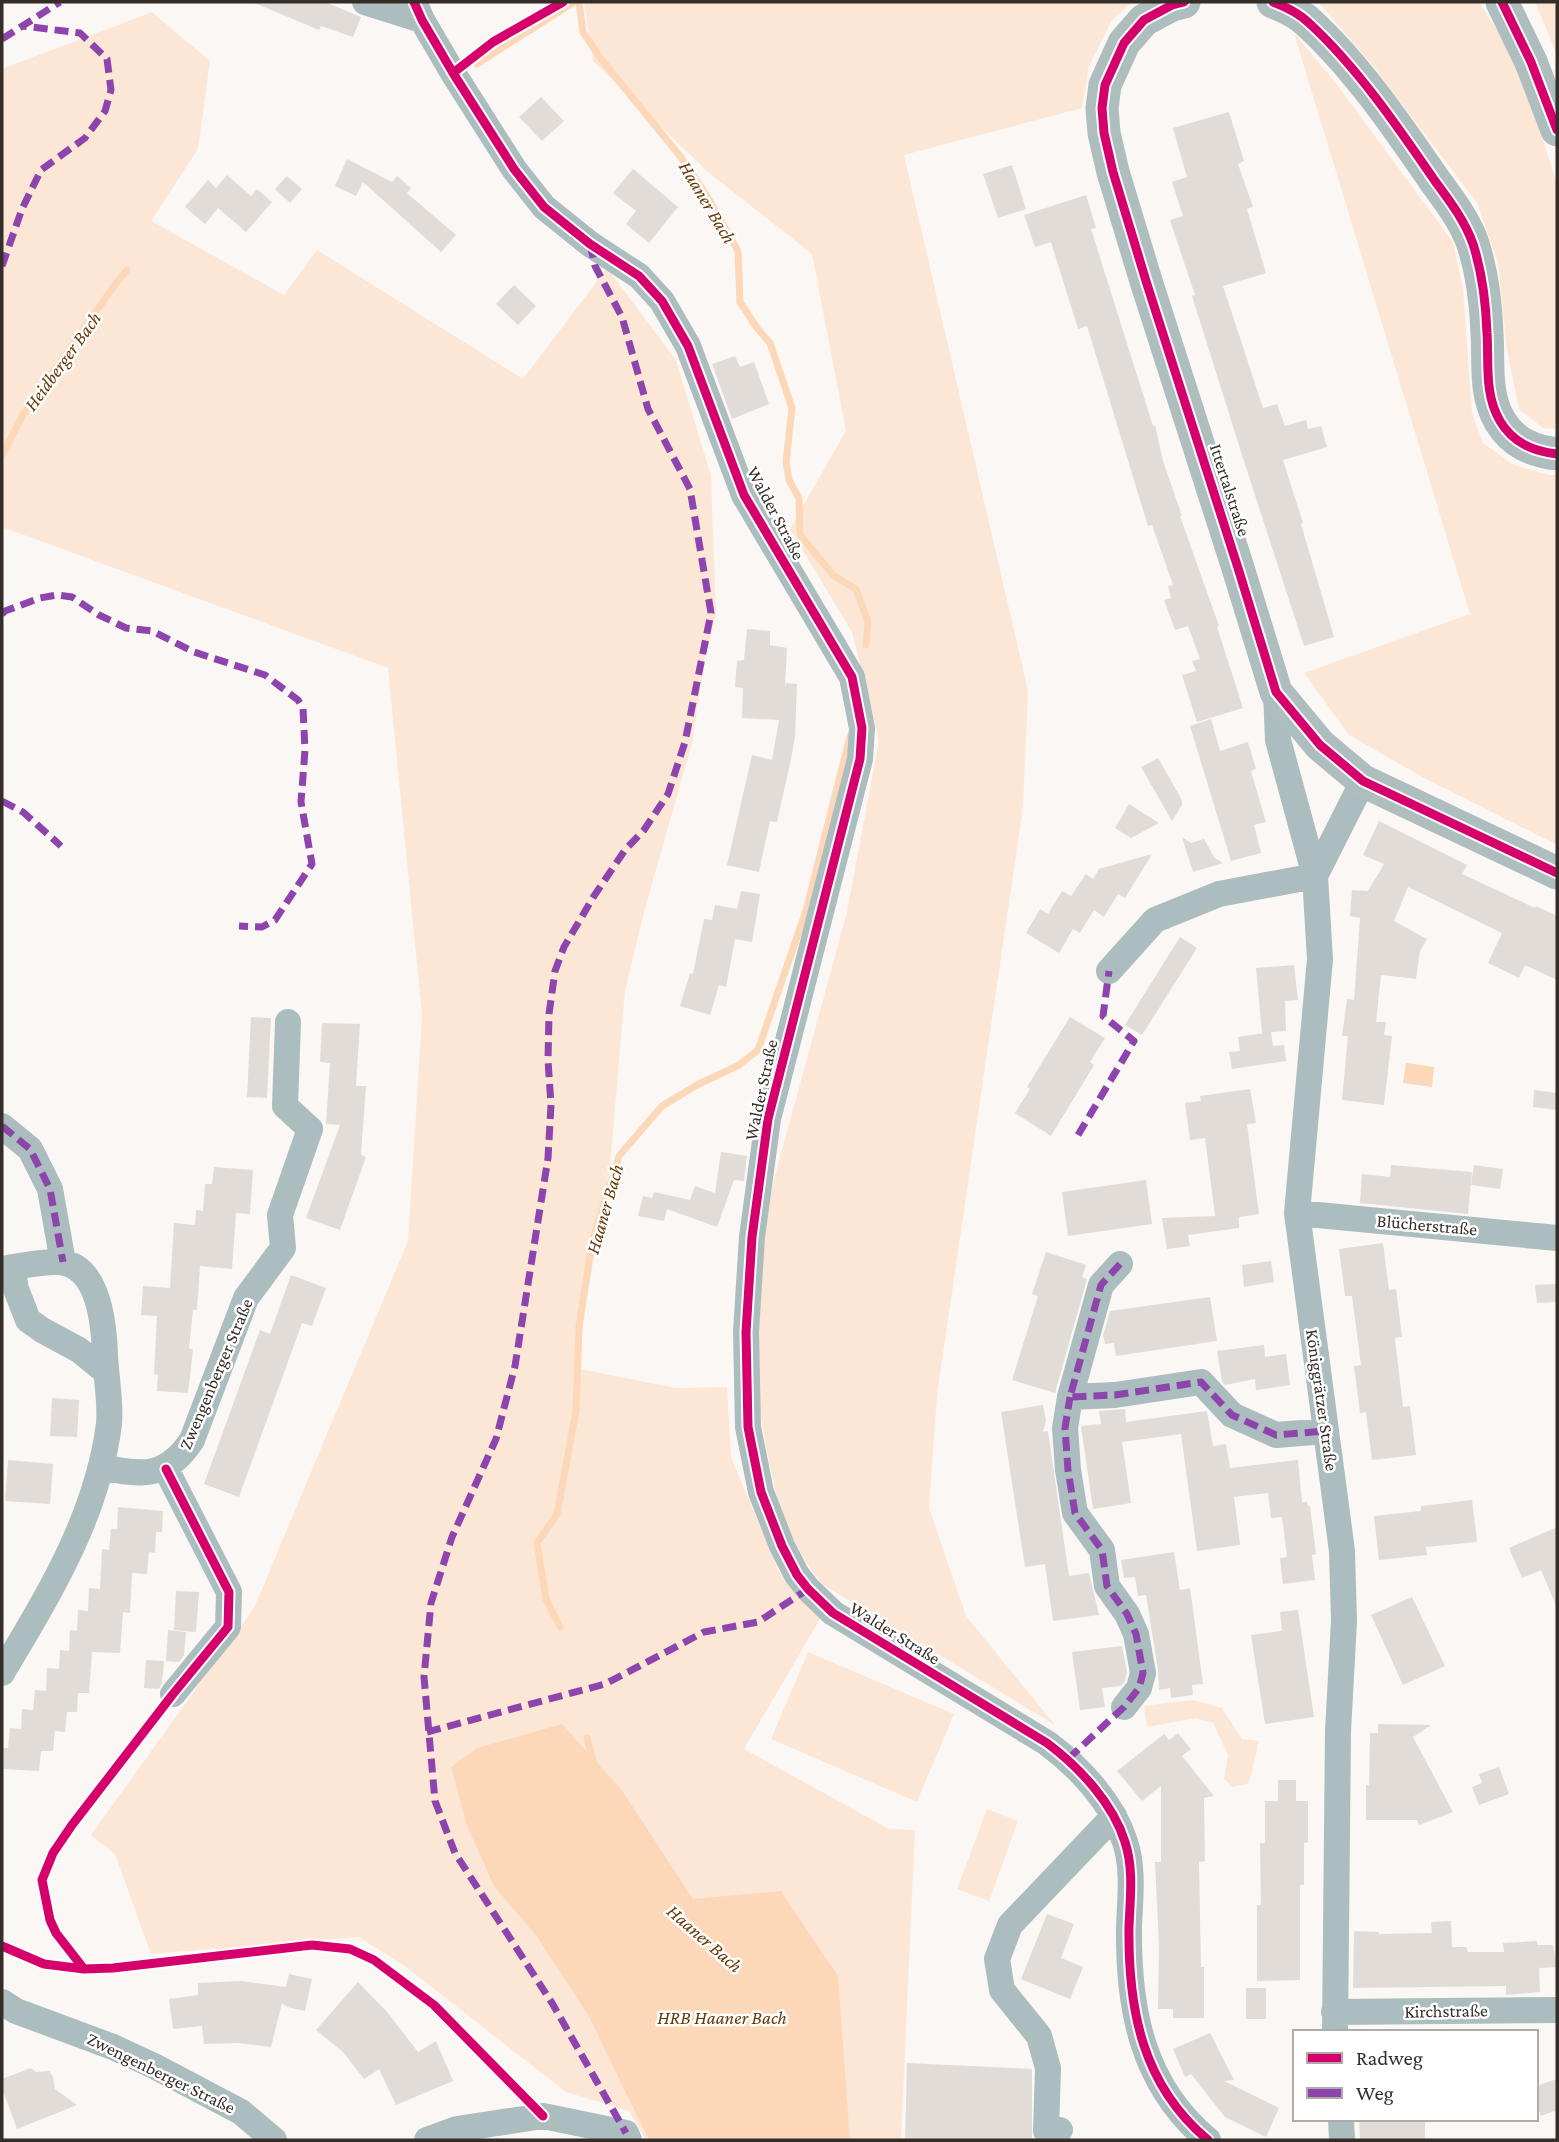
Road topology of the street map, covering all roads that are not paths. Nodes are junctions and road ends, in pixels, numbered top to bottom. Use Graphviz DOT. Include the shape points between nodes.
graph roads {
  1 [pos="365,2"];
  2 [pos="1184,2"];
  3 [pos="1273,2"];
  4 [pos="1502,2"];
  5 [pos="418,11"];
  6 [pos="1557,130"];
  7 [pos="1557,453"];
  8 [pos="1276,692"];
  9 [pos="1363,781"];
  10 [pos="1557,873"];
  11 [pos="1315,876"];
  12 [pos="1109,971"];
  13 [pos="288,1022"];
  14 [pos="2,1126"];
  15 [pos="1297,1213"];
  16 [pos="1557,1238"];
  17 [pos="63,1262"];
  18 [pos="1120,1264"];
  19 [pos="7,1268"];
  20 [pos="106,1372"];
  21 [pos="1070,1397"];
  22 [pos="1326,1431"];
  23 [pos="101,1467"];
  24 [pos="166,1469"];
  25 [pos="2,1673"];
  26 [pos="173,1693"];
  27 [pos="1124,1707"];
  28 [pos="1114,1816"];
  29 [pos="2,2002"];
  30 [pos="1557,2010"];
  31 [pos="1335,2022"];
  32 [pos="1341,2121"];
  33 [pos="1060,2130"];
  34 [pos="274,2140"];
  35 [pos="427,2140"];
  36 [pos="629,2140"];
  37 [pos="1208,2140"];
  38 [pos="1342,2140"];
  1 -- 5 [label="street"];
  2 -- 8 [label="main road, Ittertalstraße" via="1144,20 1124,43 1105,85 1104,133 1112,172"];
  3 -- 7 [label="main road" via="1307,20 1341,54 1459,215 1473,244 1485,302 1491,402 1511,437 1538,452"];
  4 -- 6 [label="main road"];
  5 -- 28 [label="street, Walder Straße" via="514,169 544,207 639,276 662,301 688,346 744,495 852,677 862,728 860,759 768,1119 752,1237 746,1332 748,1427 761,1492 797,1575 833,1614 1047,1743 1068,1759"];
  8 -- 9 [label="main road, Ittertalstraße" via="1320,745"];
  8 -- 11 [label="street, Königgrätzer Straße" via="1278,740"];
  9 -- 10 [label="main road, Ittertalstraße"];
  9 -- 11 [label="street"];
  11 -- 12 [label="street" via="1219,894 1155,920"];
  11 -- 15 [label="street, Königgrätzer Straße" via="1320,959"];
  13 -- 24 [label="street, Zwengenberger Straße" via="285,1106 310,1129 279,1215 283,1248 246,1298 192,1440"];
  14 -- 17 [label="street" via="30,1149 50,1189"];
  15 -- 16 [label="street, Blücherstraße"];
  15 -- 22 [label="street, Königgrätzer Straße"];
  17 -- 19 [label="street"];
  17 -- 20 [label="street" via="83,1271 95,1293 105,1336"];
  18 -- 21 [label="street" via="1101,1285"];
  19 -- 20 [label="street" via="28,1320"];
  20 -- 23 [label="street" via="109,1421"];
  21 -- 22 [label="street" via="1201,1382 1232,1415 1276,1435"];
  21 -- 27 [label="street" via="1065,1428 1076,1513 1102,1550 1107,1586 1136,1634 1143,1673 1139,1689"];
  22 -- 31 [label="street, Königgrätzer Straße" via="1342,1551 1344,1621"];
  23 -- 24 [label="street, Zwengenberger Straße" via="142,1472"];
  23 -- 25 [label="street" via="57,1581"];
  24 -- 26 [label="street" via="229,1592 228,1628"];
  28 -- 33 [label="street" via="1010,1925 997,1959 1002,1990 1040,2036 1048,2068 1046,2131"];
  28 -- 37 [label="street, Walder Straße" via="1130,1863 1129,1969 1136,2025 1164,2090 1189,2124"];
  29 -- 34 [label="street, Zwengenberger Straße" via="154,2066 241,2112"];
  30 -- 31 [label="street, Kirchstraße"];
  32 -- 38 [label="street"];
  35 -- 36 [label="street" via="457,2129 543,2116 626,2133"];
}
